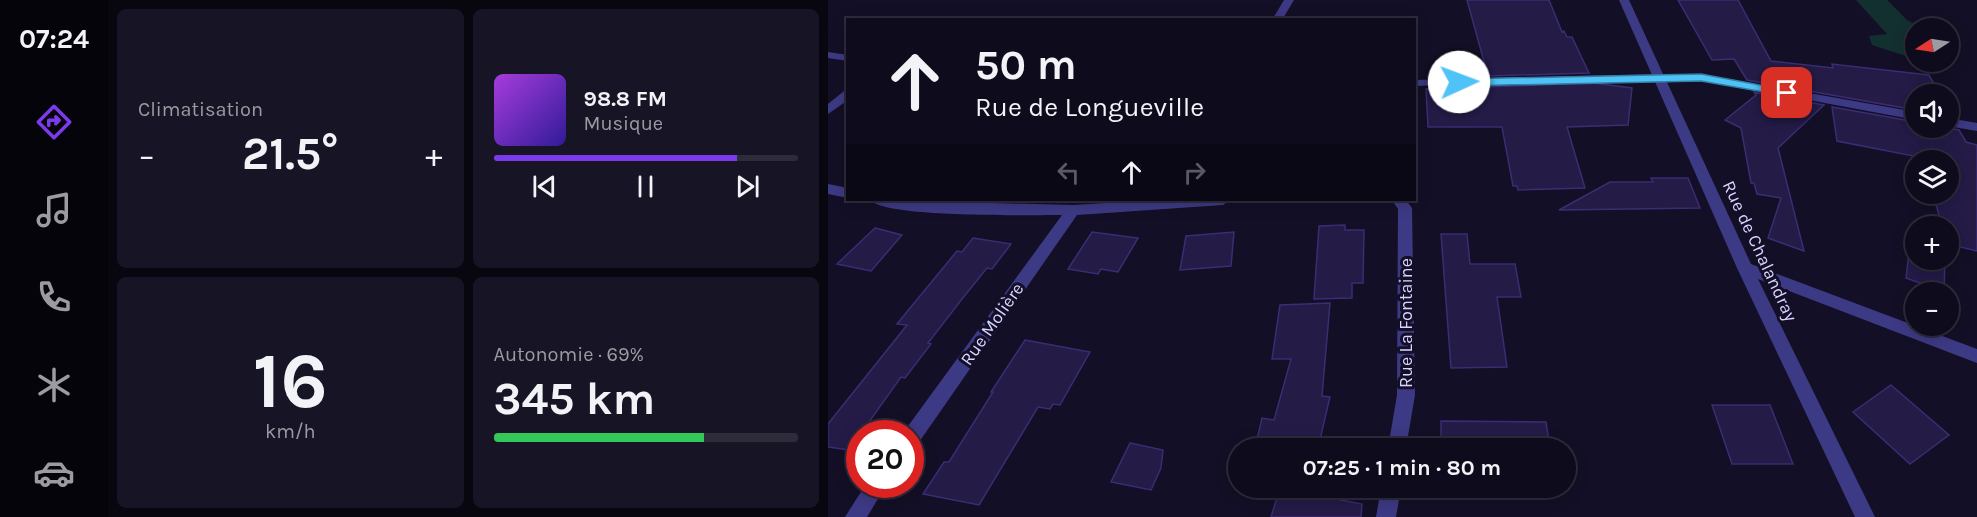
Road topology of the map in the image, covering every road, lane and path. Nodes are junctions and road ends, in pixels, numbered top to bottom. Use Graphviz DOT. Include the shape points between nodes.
graph roads {
  1 [pos="1289,0"];
  2 [pos="1624,0"];
  3 [pos="1278,18"];
  4 [pos="828,55"];
  5 [pos="846,58"];
  6 [pos="1660,77"];
  7 [pos="1416,83"];
  8 [pos="846,96"];
  9 [pos="828,110"];
  10 [pos="1905,114"];
  11 [pos="1959,124"];
  12 [pos="1977,127"];
  13 [pos="828,189"];
  14 [pos="846,193"];
  15 [pos="883,201"];
  16 [pos="1208,201"];
  17 [pos="1400,201"];
  18 [pos="1073,210"];
  19 [pos="1745,268"];
  20 [pos="1977,356"];
  21 [pos="924,420"];
  22 [pos="1399,438"];
  23 [pos="868,498"];
  24 [pos="1389,498"];
  25 [pos="855,517"];
  26 [pos="1386,517"];
  27 [pos="1865,517"];
  1 -- 3 [label="street"];
  2 -- 6 [label="street, Rue de Chalandray"];
  4 -- 5 [label="street"];
  6 -- 7 [label="street"];
  6 -- 10 [label="street" via="1701,77"];
  6 -- 19 [label="street, Rue de Chalandray"];
  8 -- 9 [label="street"];
  11 -- 12 [label="street"];
  13 -- 14 [label="street"];
  15 -- 18 [label="street" via="920,208"];
  16 -- 18 [label="street"];
  17 -- 22 [label="street, Rue La Fontaine" via="1405,208 1406,395"];
  18 -- 21 [label="street, Rue Molière"];
  19 -- 20 [label="street"];
  19 -- 27 [label="street, Rue de Chalandray"];
  23 -- 25 [label="street"];
  24 -- 26 [label="street"];
}
